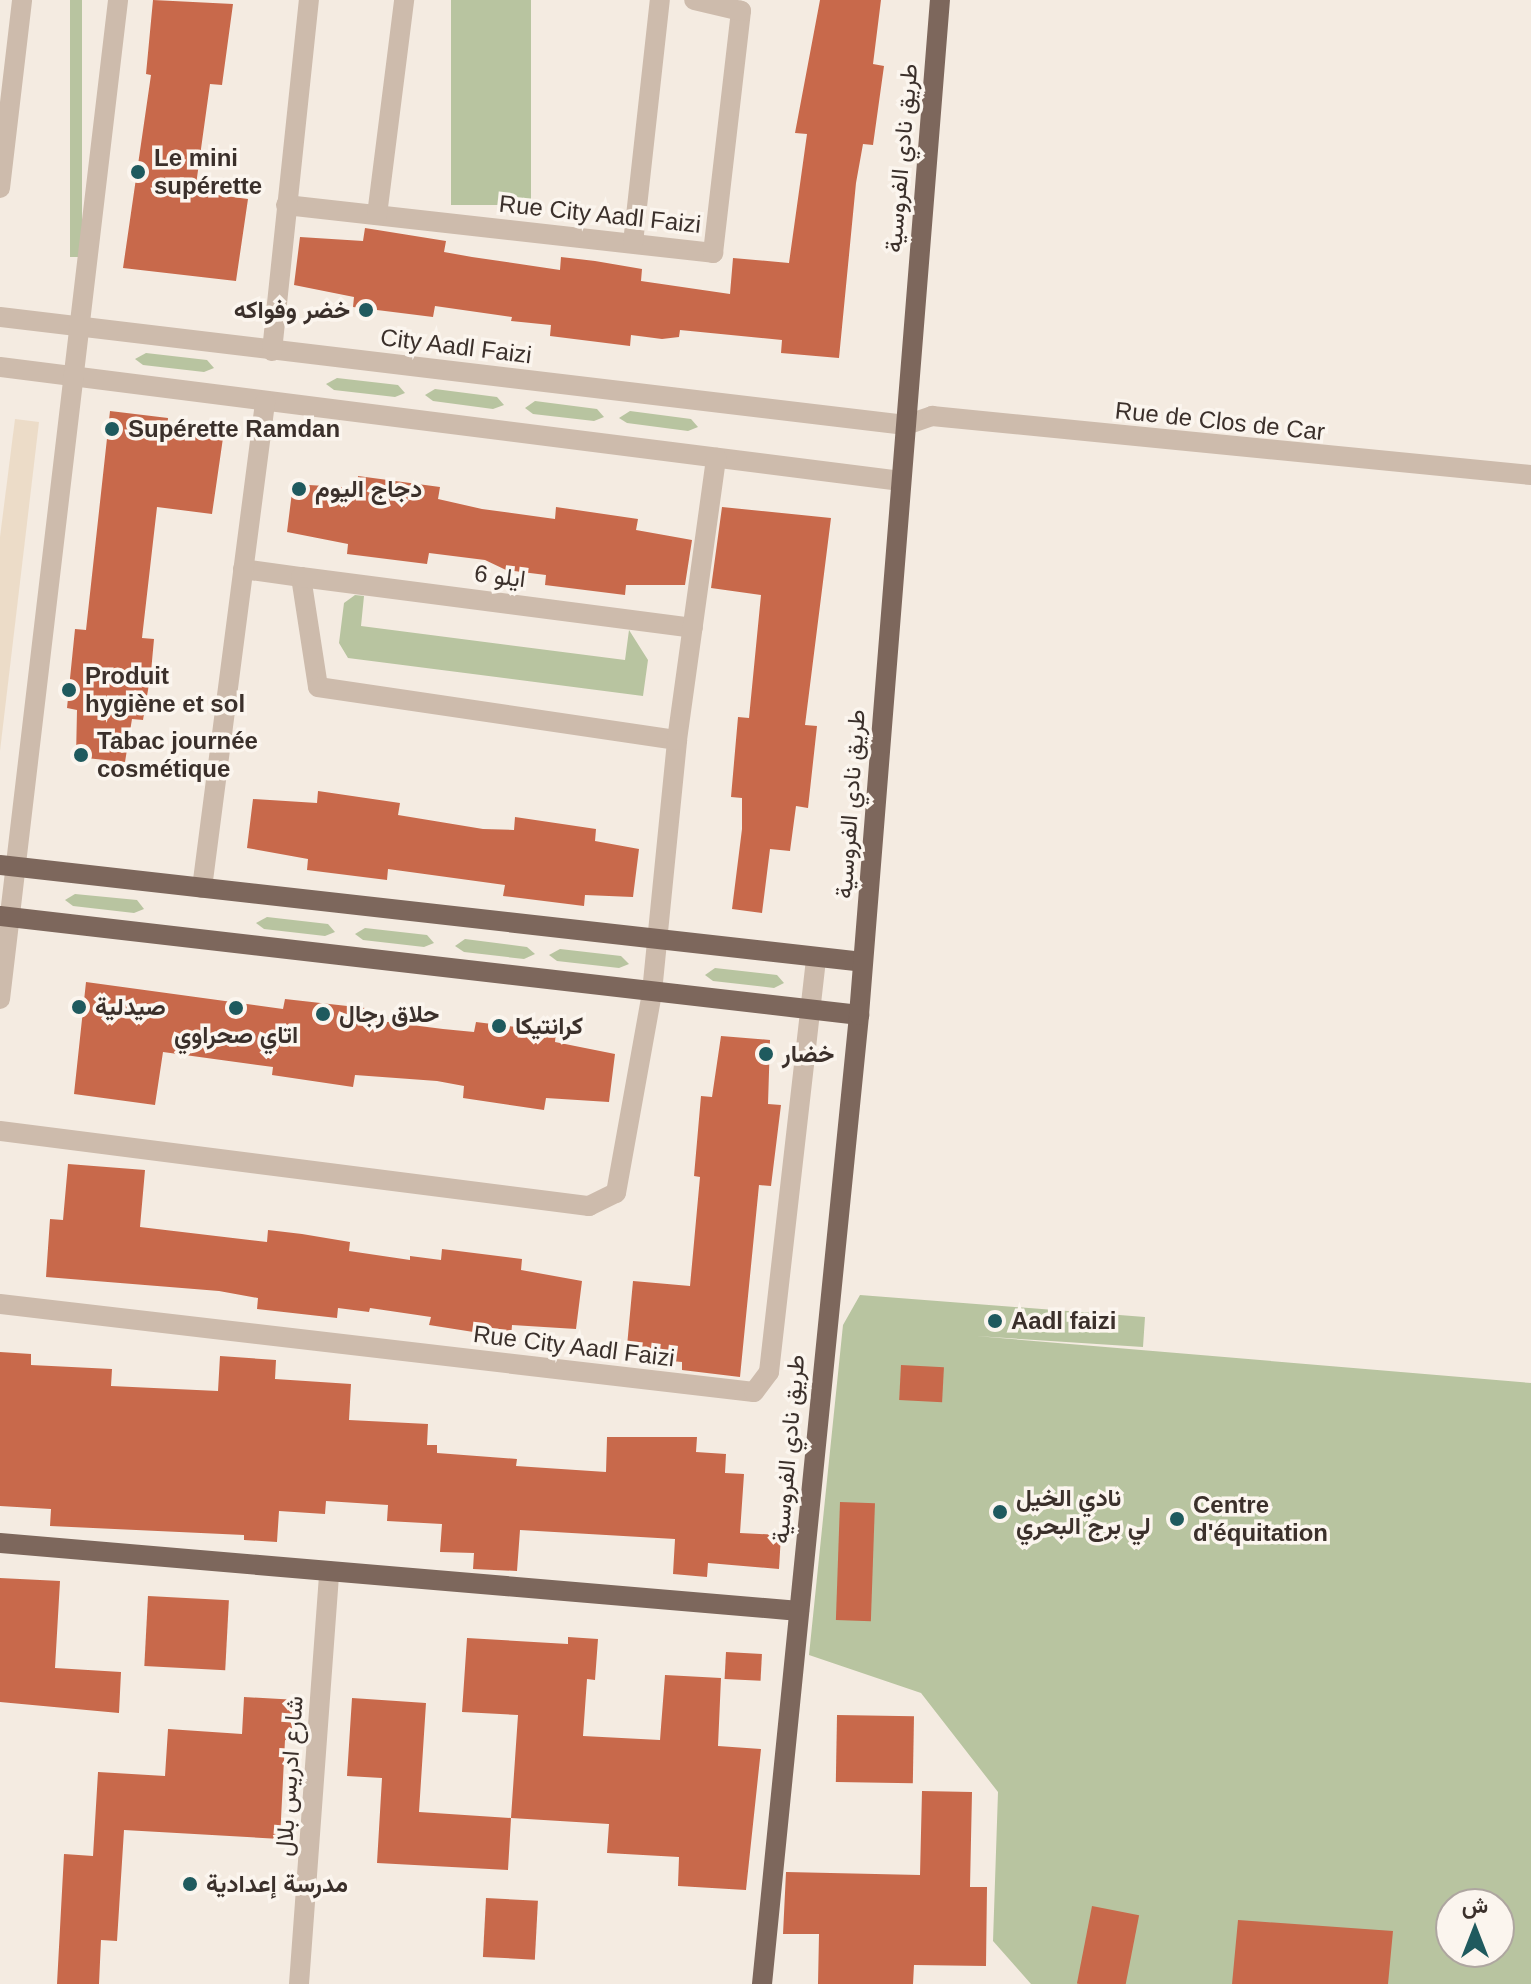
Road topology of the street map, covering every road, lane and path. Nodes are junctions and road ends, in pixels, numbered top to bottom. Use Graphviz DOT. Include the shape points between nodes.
graph roads {
  1 [pos="22,0"];
  2 [pos="118,0"];
  3 [pos="309,0"];
  4 [pos="404,0"];
  5 [pos="660,0"];
  6 [pos="694,0"];
  7 [pos="940,0"];
  8 [pos="0,188"];
  9 [pos="286,205"];
  10 [pos="377,215"];
  11 [pos="633,243"];
  12 [pos="0,317"];
  13 [pos="81,327"];
  14 [pos="272,351"];
  15 [pos="0,367"];
  16 [pos="74,377"];
  17 [pos="265,401"];
  18 [pos="906,425"];
  19 [pos="716,458"];
  20 [pos="1531,475"];
  21 [pos="901,481"];
  22 [pos="243,569"];
  23 [pos="301,577"];
  24 [pos="693,628"];
  25 [pos="677,740"];
  26 [pos="7,866"];
  27 [pos="202,888"];
  28 [pos="4,916"];
  29 [pos="658,940"];
  30 [pos="816,959"];
  31 [pos="863,962"];
  32 [pos="652,992"];
  33 [pos="0,999"];
  34 [pos="810,1011"];
  35 [pos="859,1015"];
  36 [pos="0,1131"];
  37 [pos="0,1304"];
  38 [pos="0,1543"];
  39 [pos="329,1571"];
  40 [pos="799,1611"];
  41 [pos="299,1984"];
  42 [pos="762,1984"];
  1 -- 8 [label="street"];
  2 -- 13 [label="street"];
  3 -- 9 [label="street"];
  4 -- 10 [label="street"];
  5 -- 11 [label="street"];
  6 -- 11 [label="street, Rue City Aadl Faizi" via="741,11 713,253"];
  7 -- 18 [label="main road, طريق نادي الفروسية"];
  9 -- 10 [label="street, Rue City Aadl Faizi"];
  9 -- 14 [label="street"];
  10 -- 11 [label="street, Rue City Aadl Faizi"];
  12 -- 13 [label="street, City Aadl Faizi"];
  13 -- 14 [label="street, City Aadl Faizi"];
  13 -- 16 [label="street"];
  14 -- 18 [label="street, City Aadl Faizi"];
  15 -- 16 [label="street"];
  16 -- 17 [label="street"];
  16 -- 26 [label="street"];
  17 -- 19 [label="street"];
  17 -- 22 [label="street"];
  18 -- 20 [label="street, Rue de Clos de Car" via="932,416"];
  18 -- 21 [label="main road, طريق نادي الفروسية"];
  19 -- 21 [label="street"];
  19 -- 24 [label="street"];
  21 -- 31 [label="main road, طريق نادي الفروسية"];
  22 -- 23 [label="street"];
  22 -- 27 [label="street"];
  23 -- 24 [label="street, ايلو 6"];
  23 -- 25 [label="street" via="318,687"];
  24 -- 25 [label="street"];
  25 -- 29 [label="street"];
  26 -- 27 [label="main road"];
  26 -- 28 [label="street"];
  27 -- 29 [label="main road"];
  28 -- 32 [label="main road"];
  28 -- 33 [label="street"];
  29 -- 30 [label="main road"];
  29 -- 32 [label="street"];
  30 -- 31 [label="main road"];
  30 -- 34 [label="street, Rue City Aadl Faizi"];
  31 -- 35 [label="main road, طريق نادي الفروسية"];
  32 -- 34 [label="main road"];
  32 -- 36 [label="street" via="620,1184 599,1204"];
  34 -- 35 [label="main road"];
  34 -- 37 [label="street, Rue City Aadl Faizi" via="769,1372 754,1392"];
  35 -- 40 [label="main road, طريق نادي الفروسية"];
  38 -- 39 [label="main road"];
  39 -- 40 [label="main road"];
  39 -- 41 [label="street, شارع ادريس بلال"];
  40 -- 42 [label="main road, طريق نادي الفروسية"];
}
